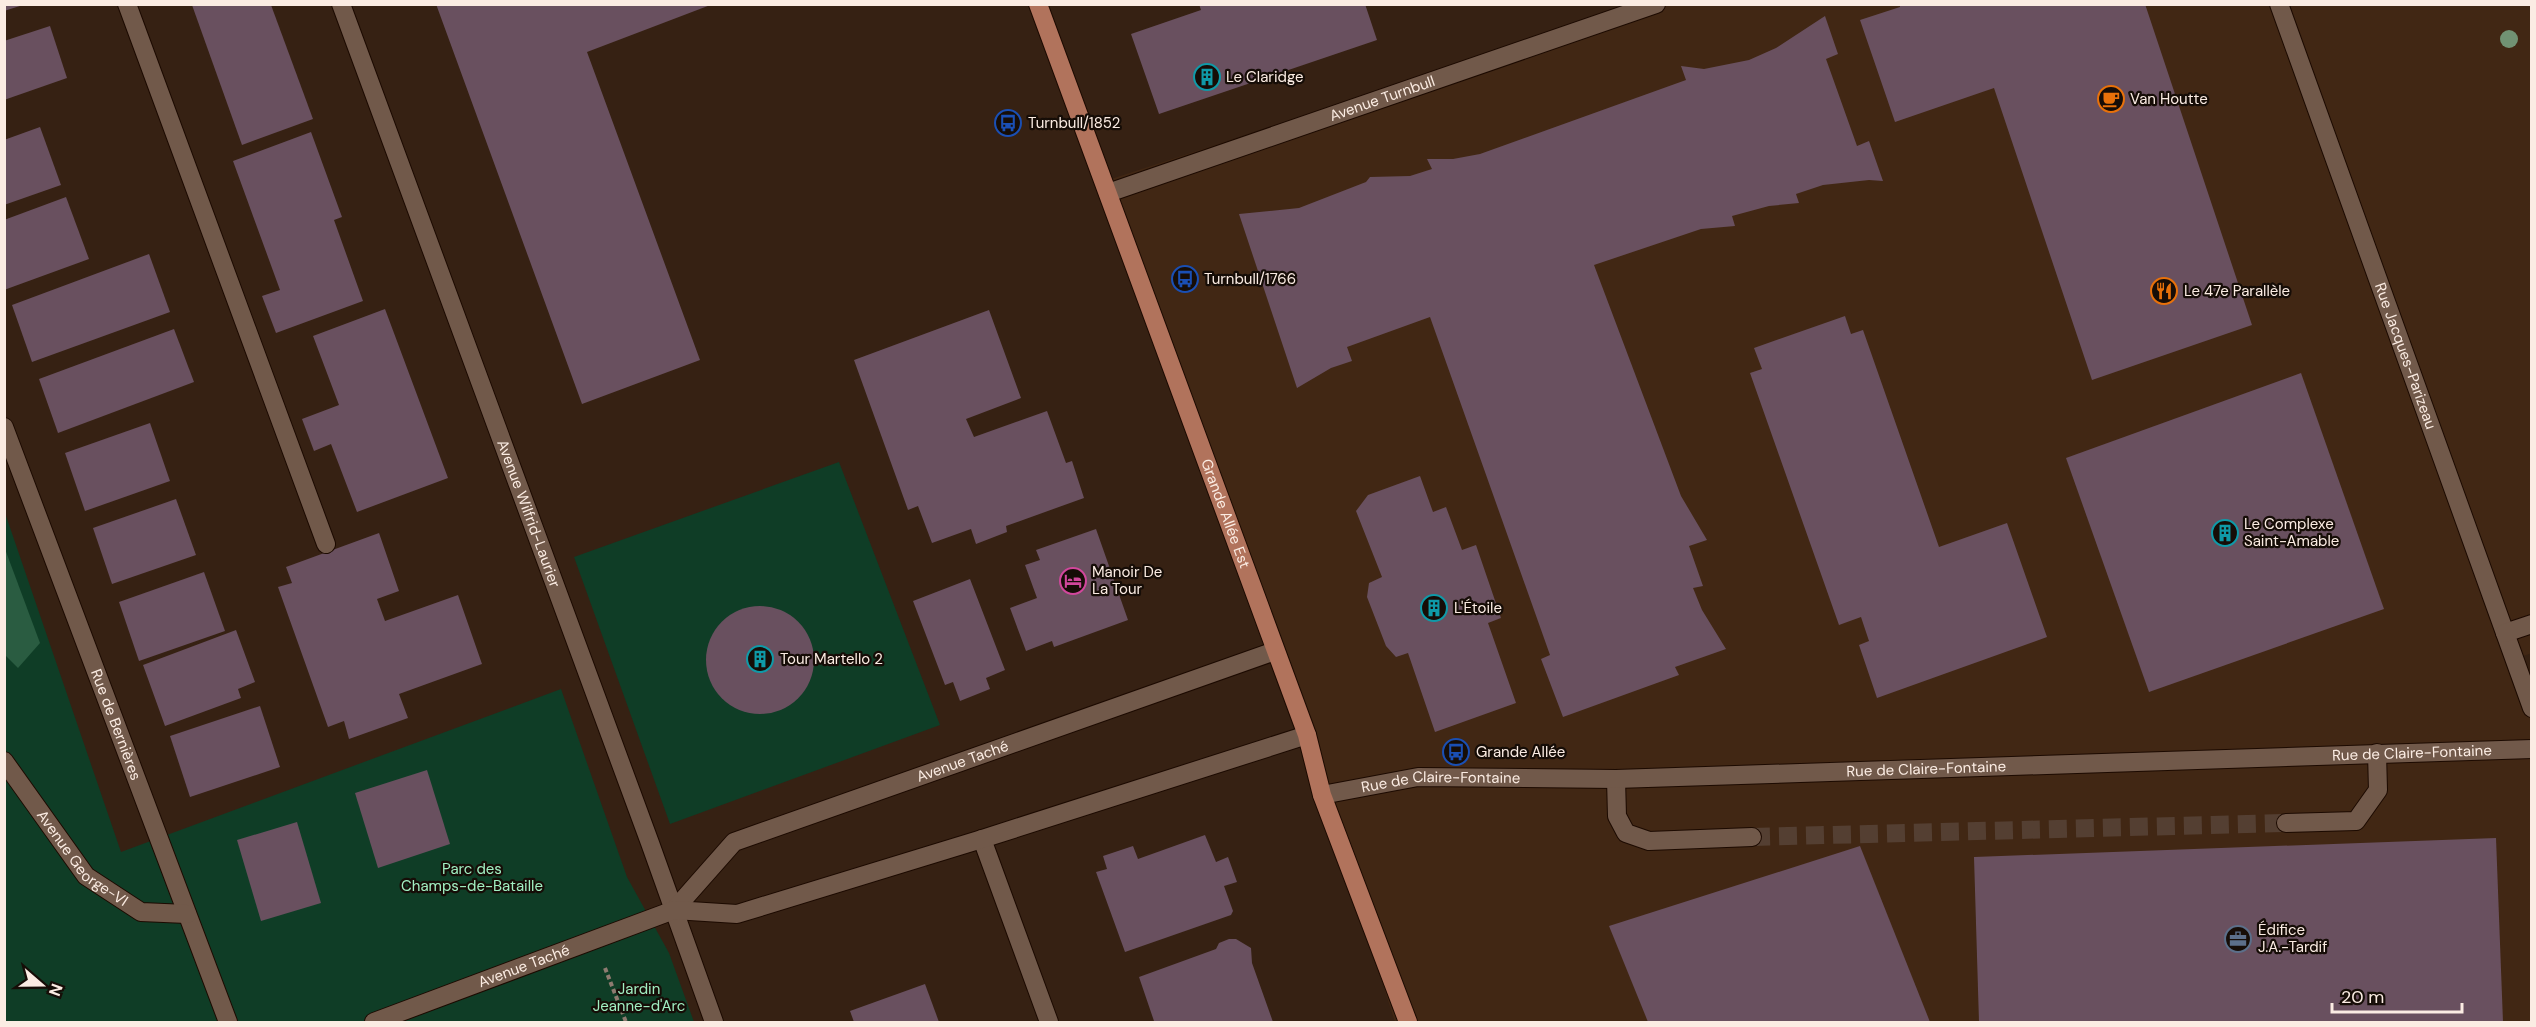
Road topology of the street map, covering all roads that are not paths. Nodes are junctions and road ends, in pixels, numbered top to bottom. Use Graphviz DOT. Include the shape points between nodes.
graph roads {
  1 [pos="127,4"];
  2 [pos="341,4"];
  3 [pos="1038,4"];
  4 [pos="1656,4"];
  5 [pos="2279,4"];
  6 [pos="1108,193"];
  7 [pos="4,427"];
  8 [pos="326,544"];
  9 [pos="2532,624"];
  10 [pos="2505,633"];
  11 [pos="1275,651"];
  12 [pos="2532,708"];
  13 [pos="1306,735"];
  14 [pos="2532,749"];
  15 [pos="2377,753"];
  16 [pos="4,762"];
  17 [pos="1616,779"];
  18 [pos="1322,795"];
  19 [pos="2286,823"];
  20 [pos="1752,837"];
  21 [pos="982,839"];
  22 [pos="674,910"];
  23 [pos="187,914"];
  24 [pos="228,1023"];
  25 [pos="374,1023"];
  26 [pos="714,1023"];
  27 [pos="1049,1023"];
  28 [pos="1408,1023"];
  1 -- 8 [label="street"];
  2 -- 22 [label="street, Avenue Wilfrid-Laurier"];
  3 -- 6 [label="main road, Grande Allée Est"];
  4 -- 6 [label="street, Avenue Turnbull"];
  5 -- 10 [label="street, Rue Jacques-Parizeau"];
  6 -- 11 [label="main road, Grande Allée Est"];
  7 -- 23 [label="street, Rue de Bernières"];
  9 -- 10 [label="street"];
  10 -- 12 [label="street, Rue Jacques-Parizeau"];
  11 -- 13 [label="main road, Grande Allée Est"];
  11 -- 22 [label="street, Avenue Taché" via="734,842"];
  13 -- 18 [label="main road, Grande Allée Est"];
  13 -- 21 [label="street, Avenue Taché"];
  14 -- 15 [label="street, Rue de Claire-Fontaine"];
  15 -- 17 [label="street, Rue de Claire-Fontaine"];
  15 -- 19 [label="street" via="2378,790 2356,821"];
  16 -- 23 [label="street, Avenue George-VI" via="86,876 141,912"];
  17 -- 18 [label="street, Rue de Claire-Fontaine" via="1418,777"];
  17 -- 20 [label="street" via="1617,816 1626,833 1649,841"];
  18 -- 28 [label="main road, Grande Allée Est"];
  21 -- 22 [label="street, Avenue Taché" via="737,914"];
  21 -- 27 [label="street"];
  22 -- 25 [label="street, Avenue Taché"];
  22 -- 26 [label="street, Avenue Wilfrid-Laurier"];
  23 -- 24 [label="street, Rue de Bernières"];
}
